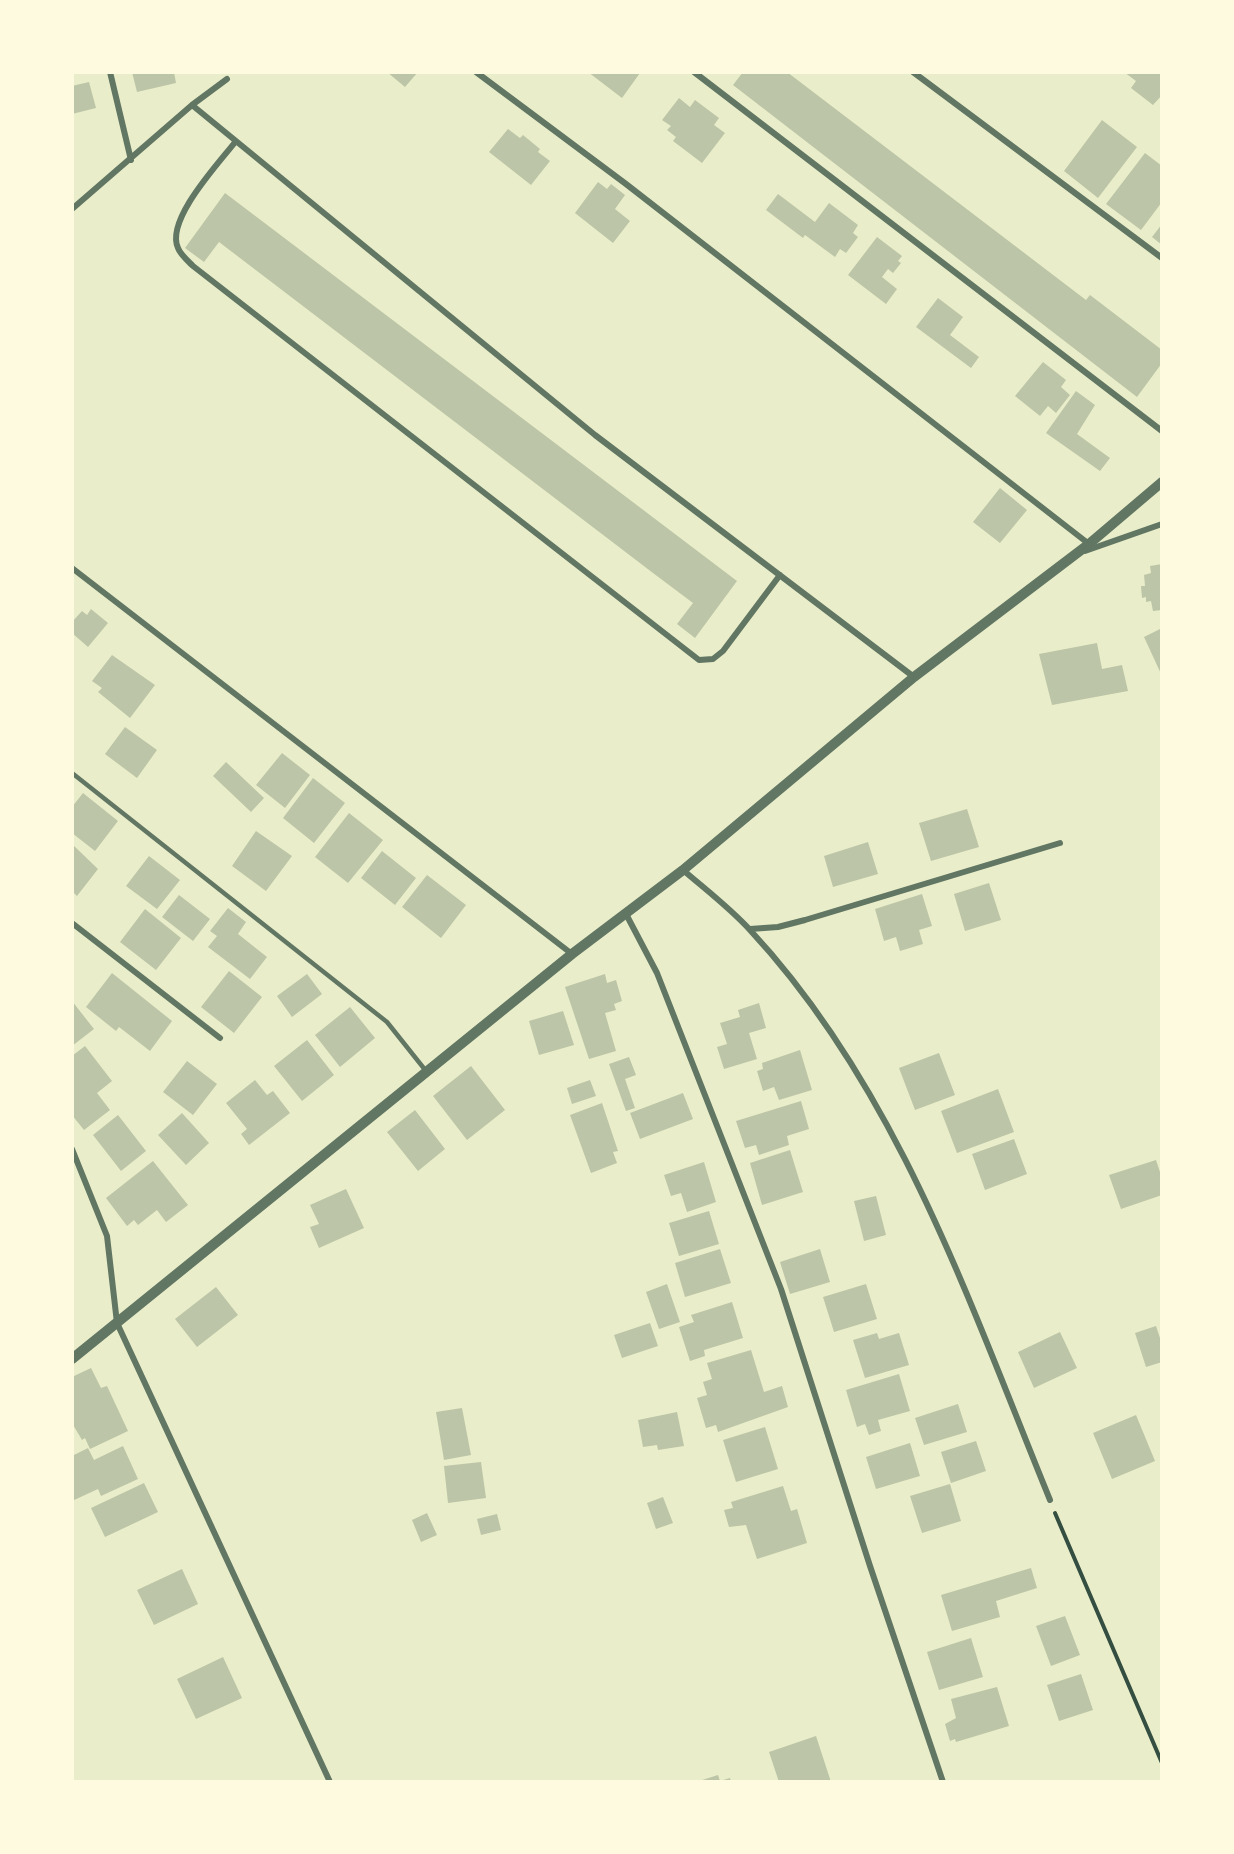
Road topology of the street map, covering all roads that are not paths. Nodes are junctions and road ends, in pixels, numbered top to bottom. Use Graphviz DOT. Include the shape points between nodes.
graph roads {
  1 [pos="110,72"];
  2 [pos="476,72"];
  3 [pos="694,72"];
  4 [pos="913,72"];
  5 [pos="227,79"];
  6 [pos="192,105"];
  7 [pos="236,141"];
  8 [pos="131,160"];
  9 [pos="72,209"];
  10 [pos="1162,258"];
  11 [pos="1162,431"];
  12 [pos="1162,482"];
  13 [pos="1162,524"];
  14 [pos="1089,544"];
  15 [pos="1076,554"];
  16 [pos="72,568"];
  17 [pos="780,575"];
  18 [pos="914,677"];
  19 [pos="72,773"];
  20 [pos="1060,843"];
  21 [pos="682,870"];
  22 [pos="626,914"];
  23 [pos="72,923"];
  24 [pos="750,929"];
  25 [pos="572,954"];
  26 [pos="220,1038"];
  27 [pos="426,1071"];
  28 [pos="72,1149"];
  29 [pos="117,1323"];
  30 [pos="72,1359"];
  31 [pos="1050,1500"];
  32 [pos="330,1782"];
  33 [pos="943,1782"];
  1 -- 8 [label="street"];
  2 -- 14 [label="street"];
  3 -- 11 [label="street"];
  4 -- 10 [label="street"];
  5 -- 6 [label="street"];
  6 -- 7 [label="street"];
  6 -- 8 [label="street"];
  7 -- 17 [label="street" via="594,435"];
  7 -- 17 [label="street" via="180,216 175,231 178,248 193,266 699,660 713,659 723,651"];
  8 -- 9 [label="street"];
  12 -- 14 [label="street"];
  13 -- 15 [label="street"];
  14 -- 15 [label="street"];
  15 -- 18 [label="street"];
  16 -- 25 [label="street"];
  17 -- 18 [label="street"];
  18 -- 21 [label="street"];
  19 -- 27 [label="lane" via="387,1022"];
  20 -- 24 [label="street" via="805,920"];
  21 -- 22 [label="street"];
  21 -- 24 [label="street"];
  22 -- 25 [label="street"];
  22 -- 33 [label="street" via="657,973 781,1288"];
  23 -- 26 [label="street"];
  24 -- 31 [label="street" via="814,1007 904,1155"];
  25 -- 27 [label="street"];
  27 -- 29 [label="street"];
  28 -- 29 [label="street" via="107,1236"];
  29 -- 30 [label="street"];
  29 -- 32 [label="street"];
}
